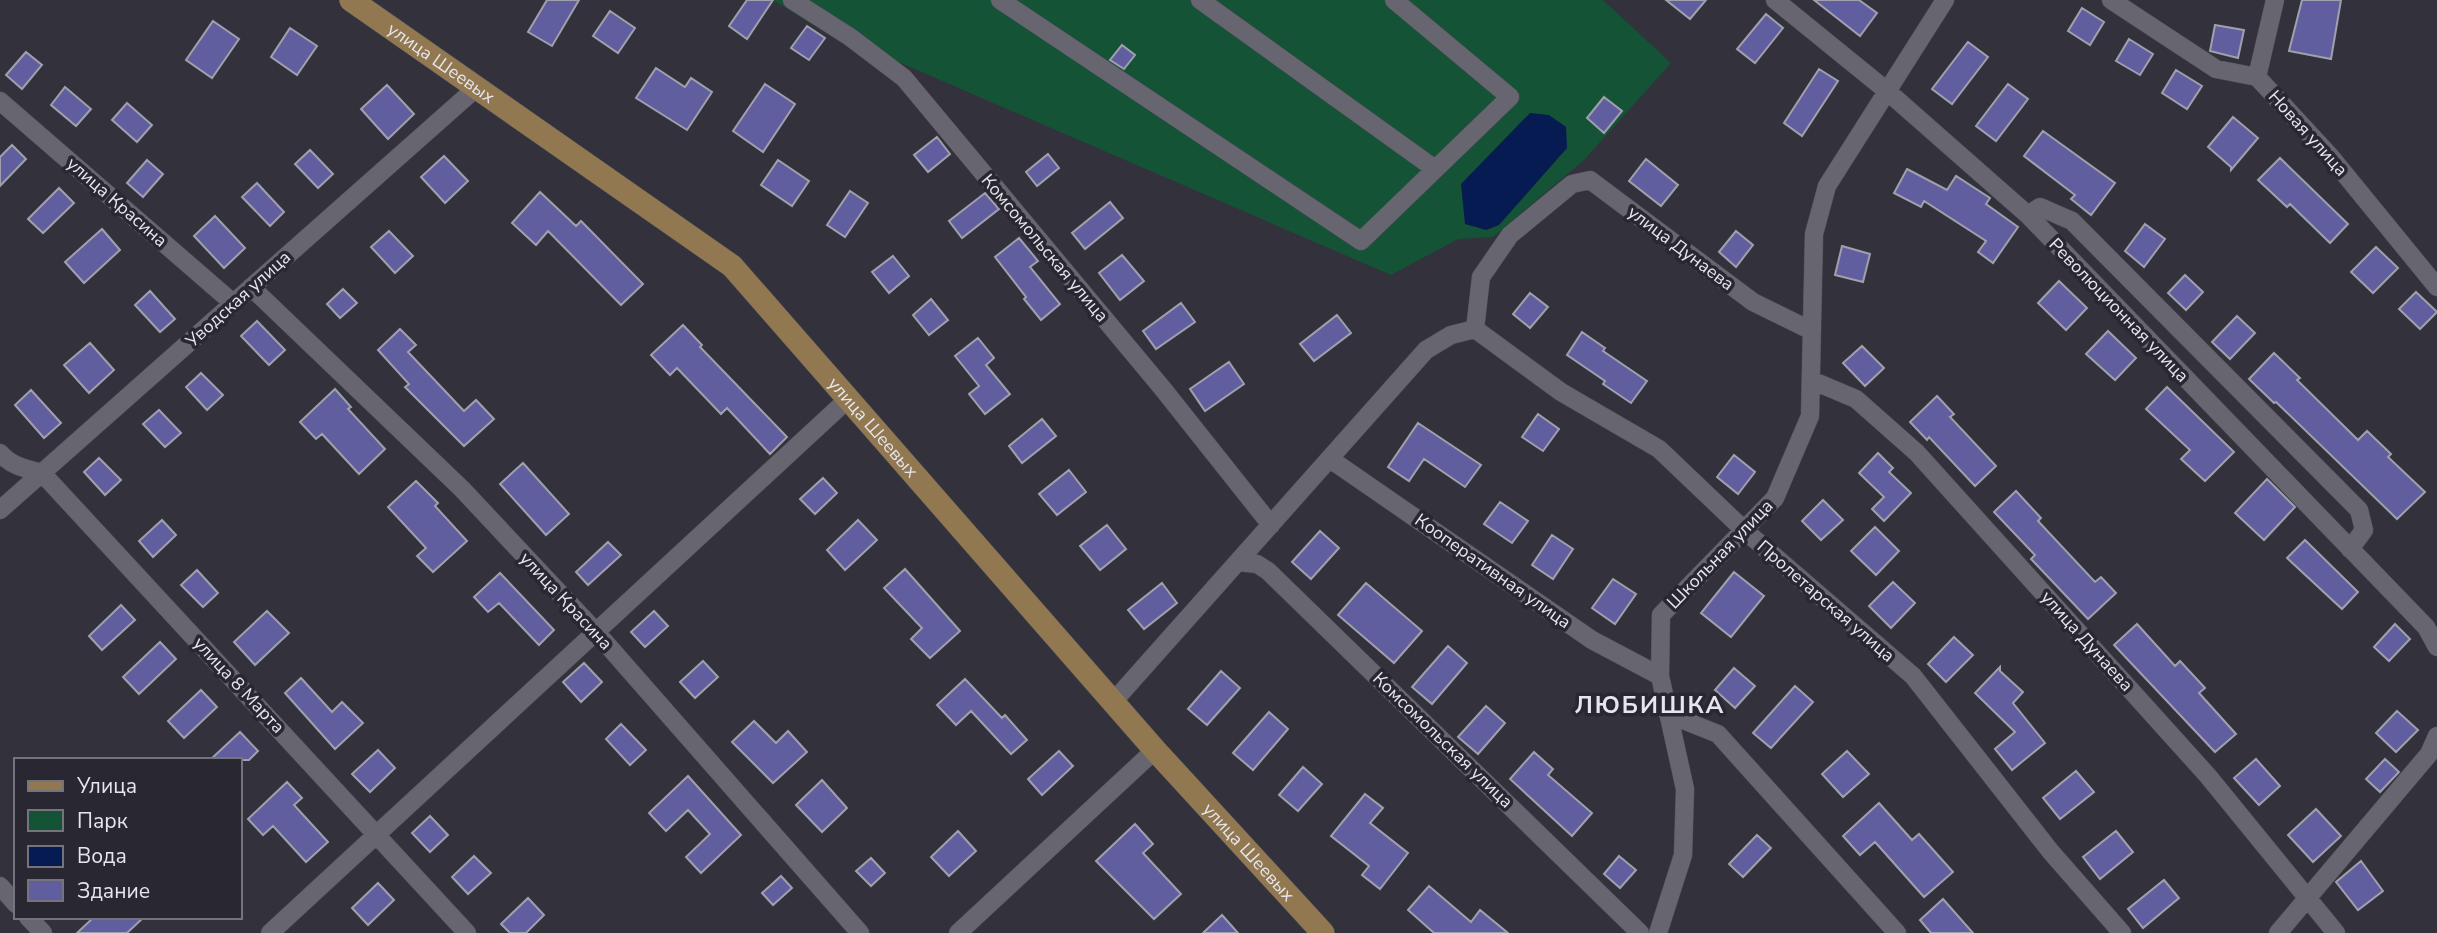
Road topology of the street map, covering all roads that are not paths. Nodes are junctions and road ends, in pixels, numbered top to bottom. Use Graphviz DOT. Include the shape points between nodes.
graph roads {
  1 [pos="351,0"];
  2 [pos="792,0"];
  3 [pos="1000,0"];
  4 [pos="1200,0"];
  5 [pos="1394,0"];
  6 [pos="1775,0"];
  7 [pos="1945,0"];
  8 [pos="2111,0"];
  9 [pos="2275,0"];
  10 [pos="2257,76"];
  11 [pos="475,89"];
  12 [pos="1887,91"];
  13 [pos="0,101"];
  14 [pos="1435,169"];
  15 [pos="2028,215"];
  16 [pos="251,287"];
  17 [pos="2437,287"];
  18 [pos="233,303"];
  19 [pos="1475,330"];
  20 [pos="1812,331"];
  21 [pos="1811,380"];
  22 [pos="848,400"];
  23 [pos="0,453"];
  24 [pos="1330,459"];
  25 [pos="42,473"];
  26 [pos="0,510"];
  27 [pos="1271,525"];
  28 [pos="1744,530"];
  29 [pos="2350,549"];
  30 [pos="1238,562"];
  31 [pos="2431,625"];
  32 [pos="596,632"];
  33 [pos="2437,646"];
  34 [pos="1660,676"];
  35 [pos="1113,702"];
  36 [pos="1668,714"];
  37 [pos="2437,736"];
  38 [pos="1155,750"];
  39 [pos="377,834"];
  40 [pos="0,886"];
  41 [pos="2308,899"];
  42 [pos="14,902"];
  43 [pos="30,919"];
  44 [pos="43,933"];
  45 [pos="270,933"];
  46 [pos="467,933"];
  47 [pos="860,933"];
  48 [pos="958,933"];
  49 [pos="1324,933"];
  50 [pos="1640,933"];
  51 [pos="1658,933"];
  52 [pos="1897,933"];
  53 [pos="2122,933"];
  54 [pos="2278,933"];
  55 [pos="2336,933"];
  1 -- 11 [label="main road, улица Шеевых"];
  2 -- 27 [label="street, Комсомольская улица" via="904,78"];
  3 -- 14 [label="street" via="1361,241"];
  4 -- 14 [label="street"];
  5 -- 14 [label="street" via="1510,97"];
  6 -- 12 [label="street, Революционная улица"];
  7 -- 12 [label="street, Школьная улица"];
  8 -- 10 [label="street, Новая улица" via="2216,69"];
  9 -- 10 [label="street"];
  10 -- 17 [label="street, Новая улица" via="2330,156"];
  11 -- 16 [label="street, Уводская улица"];
  11 -- 22 [label="main road, улица Шеевых" via="732,266"];
  12 -- 15 [label="street, Революционная улица"];
  12 -- 20 [label="street, Школьная улица" via="1827,186 1814,234"];
  13 -- 18 [label="street, улица Красина"];
  15 -- 29 [label="street, Революционная улица"];
  15 -- 29 [label="street" via="2040,207 2072,221 2359,510 2364,530"];
  16 -- 18 [label="street, Уводская улица"];
  16 -- 32 [label="street, улица Красина" via="461,489"];
  18 -- 25 [label="street, Уводская улица"];
  19 -- 20 [label="street, улица Дунаева" via="1481,277 1510,235 1572,184 1590,180 1752,302"];
  19 -- 24 [label="street" via="1451,335 1426,350"];
  19 -- 28 [label="street, Пролетарская улица" via="1561,393 1659,449"];
  20 -- 21 [label="street, Школьная улица"];
  21 -- 28 [label="street, Школьная улица" via="1810,416 1775,498"];
  21 -- 41 [label="street, улица Дунаева" via="1856,399 1917,453 2208,775"];
  22 -- 32 [label="street"];
  22 -- 35 [label="main road, улица Шеевых"];
  23 -- 25 [label="street, улица 8 Марта" via="23,469"];
  24 -- 27 [label="street"];
  24 -- 34 [label="street, Кооперативная улица" via="1592,640"];
  25 -- 26 [label="street, Уводская улица"];
  25 -- 39 [label="street, улица 8 Марта"];
  27 -- 30 [label="street"];
  28 -- 34 [label="street, Школьная улица" via="1661,615"];
  28 -- 53 [label="street, Пролетарская улица" via="1913,677 2051,852"];
  29 -- 31 [label="street, Революционная улица"];
  30 -- 35 [label="street"];
  30 -- 50 [label="street, Комсомольская улица" via="1257,564 1268,571"];
  31 -- 33 [label="street, Революционная улица"];
  32 -- 39 [label="street"];
  32 -- 47 [label="street, улица Красина"];
  34 -- 36 [label="street, Школьная улица"];
  35 -- 38 [label="main road, улица Шеевых"];
  36 -- 51 [label="street, Школьная улица" via="1685,789 1683,855"];
  36 -- 52 [label="street" via="1718,734"];
  37 -- 41 [label="street" via="2429,754"];
  38 -- 48 [label="street"];
  38 -- 49 [label="main road, улица Шеевых"];
  39 -- 45 [label="street"];
  39 -- 46 [label="street, улица 8 Марта"];
  40 -- 42 [label="street"];
  41 -- 54 [label="street"];
  41 -- 55 [label="street, улица Дунаева"];
  43 -- 44 [label="street"];
}
